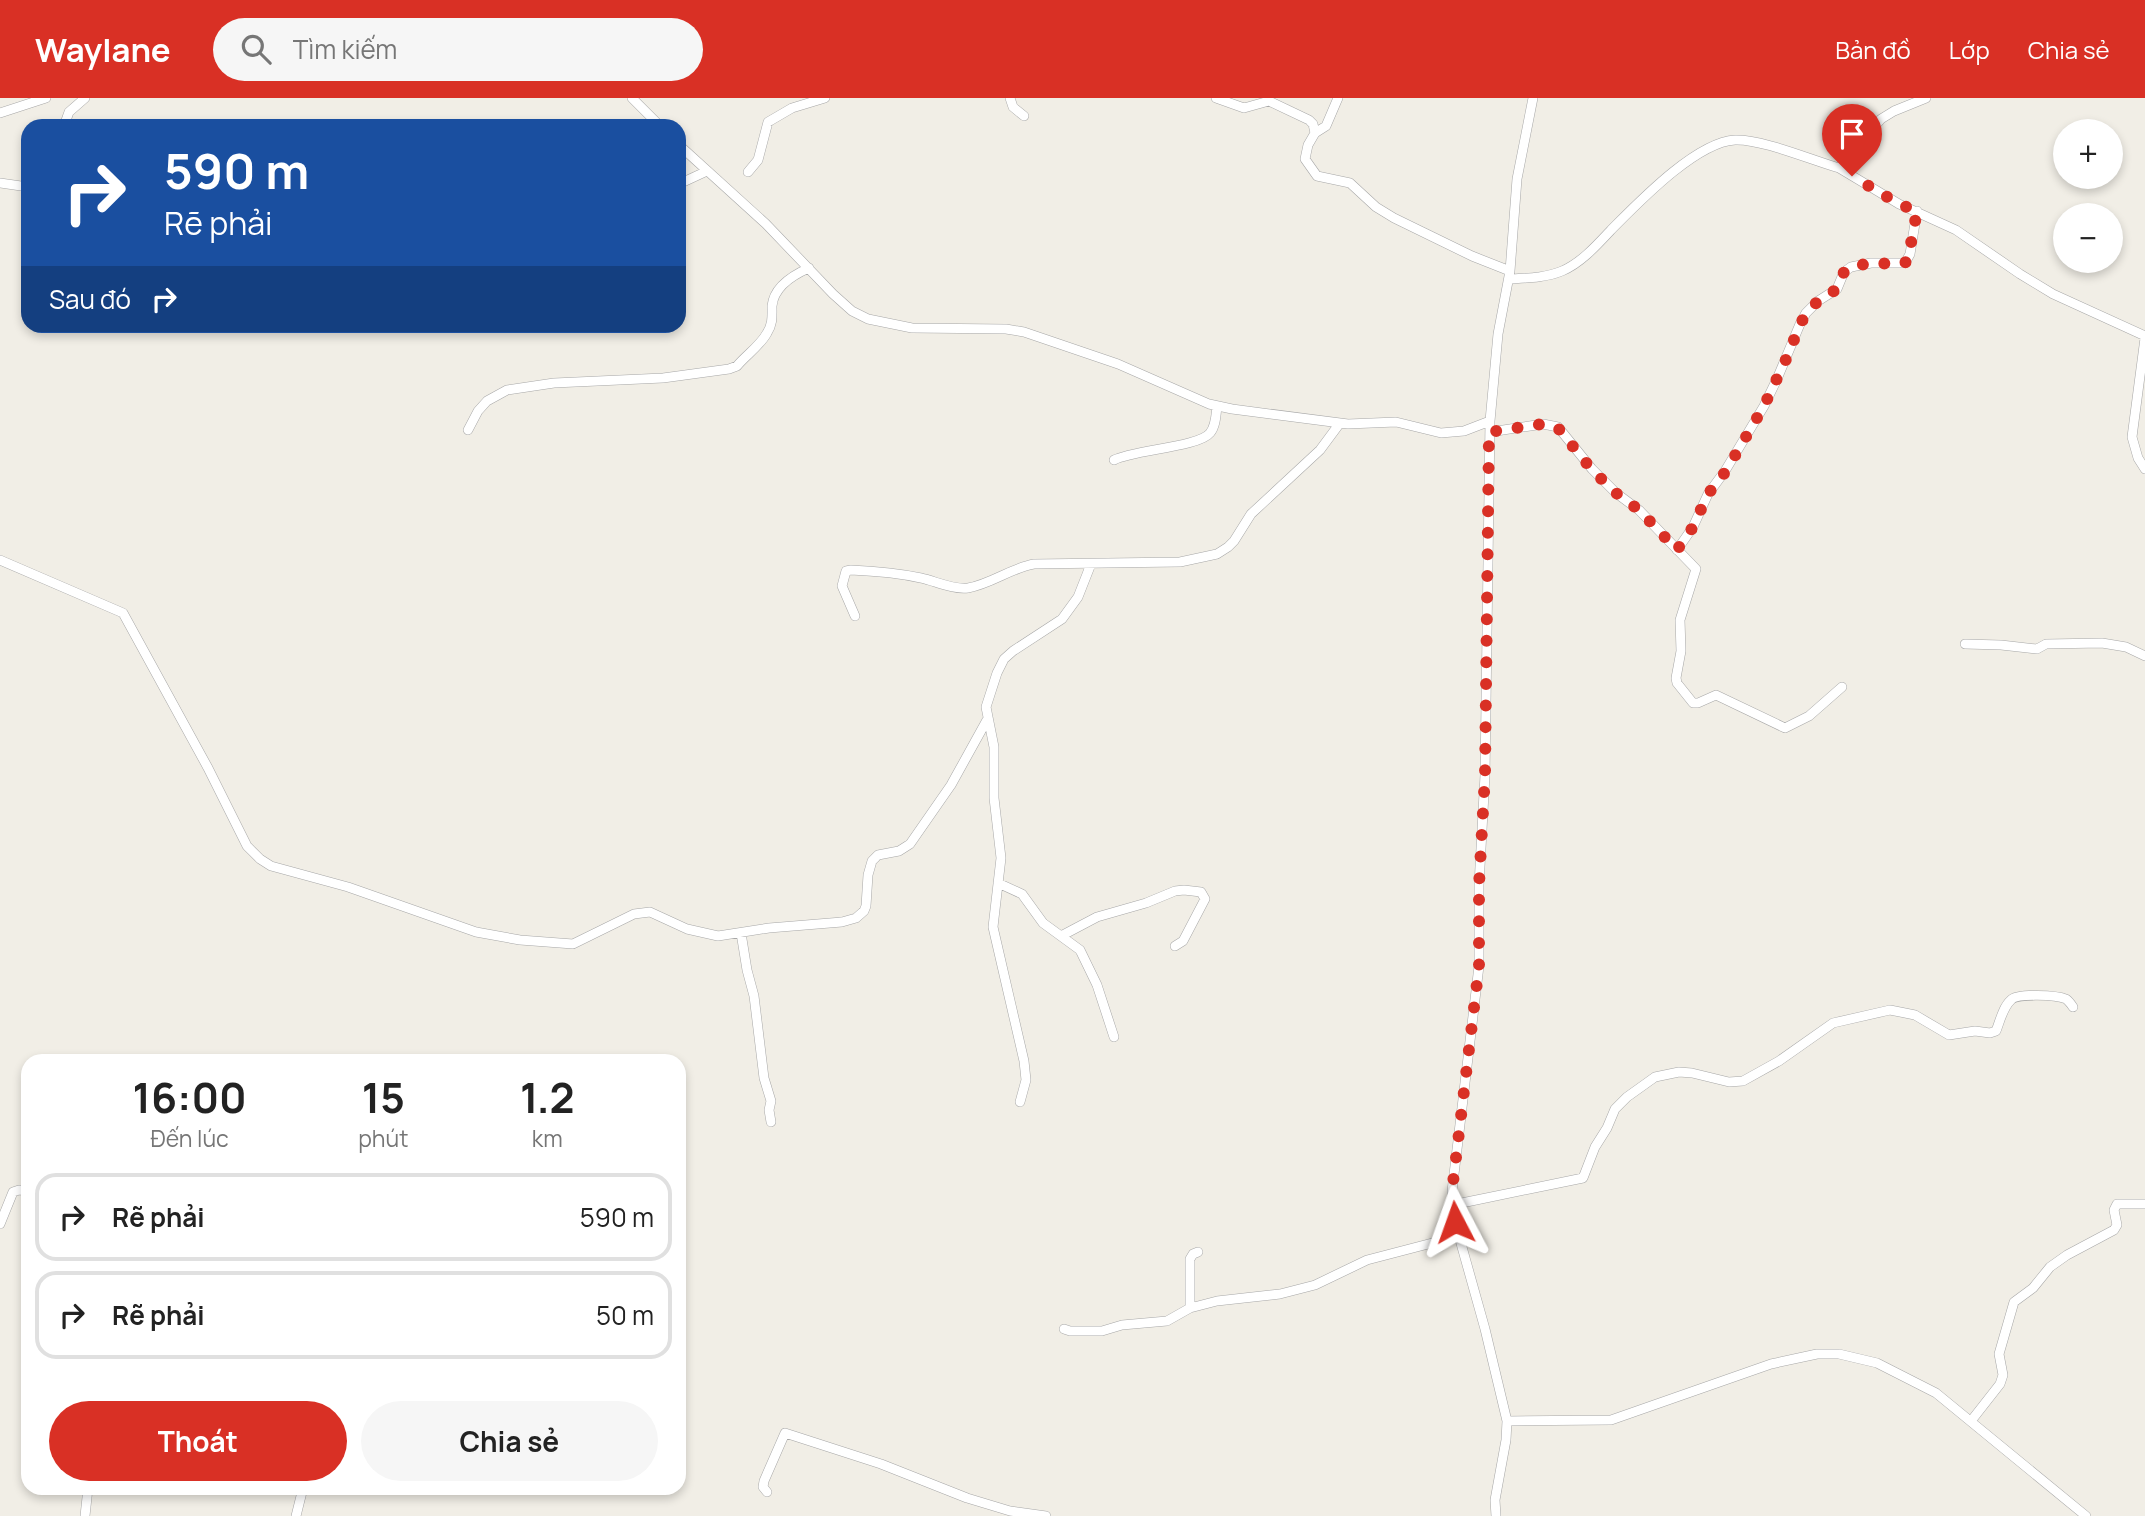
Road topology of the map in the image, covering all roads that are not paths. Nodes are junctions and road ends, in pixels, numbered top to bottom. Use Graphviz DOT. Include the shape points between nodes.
graph roads {
  1 [pos="46,98"];
  2 [pos="85,98"];
  3 [pos="632,98"];
  4 [pos="825,98"];
  5 [pos="1010,98"];
  6 [pos="1216,98"];
  7 [pos="1338,98"];
  8 [pos="1532,98"];
  9 [pos="1926,98"];
  10 [pos="0,113"];
  11 [pos="1024,116"];
  12 [pos="66,119"];
  13 [pos="653,119"];
  14 [pos="1315,133"];
  15 [pos="686,152"];
  16 [pos="1839,168"];
  17 [pos="707,171"];
  18 [pos="748,172"];
  19 [pos="686,181"];
  20 [pos="0,183"];
  21 [pos="21,186"];
  22 [pos="1917,211"];
  23 [pos="809,268"];
  24 [pos="1510,275"];
  25 [pos="2145,337"];
  26 [pos="1217,406"];
  27 [pos="1490,421"];
  28 [pos="1340,423"];
  29 [pos="468,429"];
  30 [pos="1489,432"];
  31 [pos="1114,460"];
  32 [pos="2145,469"];
  33 [pos="1677,550"];
  34 [pos="1,563"];
  35 [pos="1091,564"];
  36 [pos="855,616"];
  37 [pos="1965,644"];
  38 [pos="2145,656"];
  39 [pos="1842,687"];
  40 [pos="987,720"];
  41 [pos="998,883"];
  42 [pos="741,933"];
  43 [pos="1061,936"];
  44 [pos="1175,946"];
  45 [pos="2073,1007"];
  46 [pos="1114,1037"];
  47 [pos="1020,1102"];
  48 [pos="771,1122"];
  49 [pos="21,1189"];
  50 [pos="2145,1204"];
  51 [pos="1452,1205"];
  52 [pos="0,1224"];
  53 [pos="1459,1236"];
  54 [pos="1198,1252"];
  55 [pos="1190,1308"];
  56 [pos="1064,1329"];
  57 [pos="1507,1421"];
  58 [pos="1971,1421"];
  59 [pos="766,1493"];
  60 [pos="87,1495"];
  61 [pos="301,1495"];
  62 [pos="85,1516"];
  63 [pos="296,1516"];
  64 [pos="1046,1516"];
  65 [pos="1496,1516"];
  66 [pos="2086,1516"];
  1 -- 10 [label="street"];
  2 -- 12 [label="street"];
  3 -- 13 [label="street"];
  4 -- 18 [label="street" via="792,108 768,122 758,160"];
  5 -- 11 [label="street"];
  6 -- 14 [label="street" via="1244,108 1269,101 1309,120"];
  7 -- 14 [label="street" via="1326,126"];
  8 -- 24 [label="street" via="1517,179"];
  9 -- 16 [label="street" via="1881,119"];
  14 -- 24 [label="street" via="1305,159 1317,176 1350,183 1394,218"];
  15 -- 17 [label="street"];
  16 -- 22 [label="street"];
  16 -- 24 [label="street" via="1753,142 1720,143 1682,165 1574,264 1540,277"];
  17 -- 19 [label="street"];
  17 -- 23 [label="street"];
  20 -- 21 [label="street"];
  22 -- 25 [label="street" via="1956,230 2053,294"];
  22 -- 33 [label="street" via="1905,263 1851,267 1837,289 1807,313 1764,406"];
  23 -- 26 [label="street" via="852,311 879,323 1024,332 1118,364"];
  23 -- 29 [label="street" via="780,288 774,297 769,331 737,366 663,378 507,390 487,401"];
  24 -- 27 [label="street" via="1498,334"];
  25 -- 32 [label="street" via="2132,437"];
  26 -- 28 [label="street"];
  26 -- 31 [label="street" via="1206,436"];
  27 -- 28 [label="street" via="1449,433 1396,422"];
  27 -- 30 [label="street"];
  28 -- 35 [label="street" via="1320,450 1251,514 1234,541 1217,554 1180,562"];
  30 -- 33 [label="street" via="1543,424 1558,428 1592,470"];
  30 -- 51 [label="street" via="1479,966"];
  33 -- 39 [label="street" via="1696,569 1680,620 1676,674 1677,683 1693,703 1716,695 1785,727 1809,716"];
  34 -- 42 [label="street" via="123,613 247,846 263,862 476,932 511,939 573,944 648,911 701,933"];
  35 -- 36 [label="street" via="1022,566 964,589 886,572 846,571 842,586"];
  35 -- 40 [label="street" via="1078,597 1062,619 1000,663 988,698"];
  37 -- 38 [label="street" via="2037,649 2046,644 2102,643"];
  40 -- 41 [label="street" via="995,756 1001,858"];
  40 -- 42 [label="street" via="951,785 910,844 872,861 861,915 842,922"];
  41 -- 43 [label="street" via="1022,894 1043,922"];
  41 -- 47 [label="street" via="993,927 1024,1061 1026,1080"];
  42 -- 48 [label="street"];
  43 -- 44 [label="street" via="1097,917 1175,891 1204,893 1183,941"];
  43 -- 46 [label="street" via="1080,950"];
  45 -- 51 [label="street" via="2062,997 2016,996 1996,1031 1949,1035 1915,1015 1890,1010 1833,1023 1743,1082 1692,1073 1662,1074 1619,1103 1583,1178"];
  49 -- 52 [label="street" via="13,1192"];
  50 -- 58 [label="street" via="2117,1204 2114,1230 2050,1267 2014,1302 1999,1354 2000,1384"];
  51 -- 53 [label="street"];
  53 -- 55 [label="street" via="1367,1260 1280,1294"];
  53 -- 57 [label="street"];
  54 -- 55 [label="street" via="1190,1259"];
  55 -- 56 [label="street" via="1167,1321 1102,1331"];
  57 -- 58 [label="street" via="1611,1420 1771,1364 1839,1353 1910,1378"];
  57 -- 65 [label="street"];
  58 -- 66 [label="street"];
  59 -- 64 [label="street" via="764,1481 785,1433 967,1498"];
  60 -- 62 [label="street"];
  61 -- 63 [label="street"];
}
